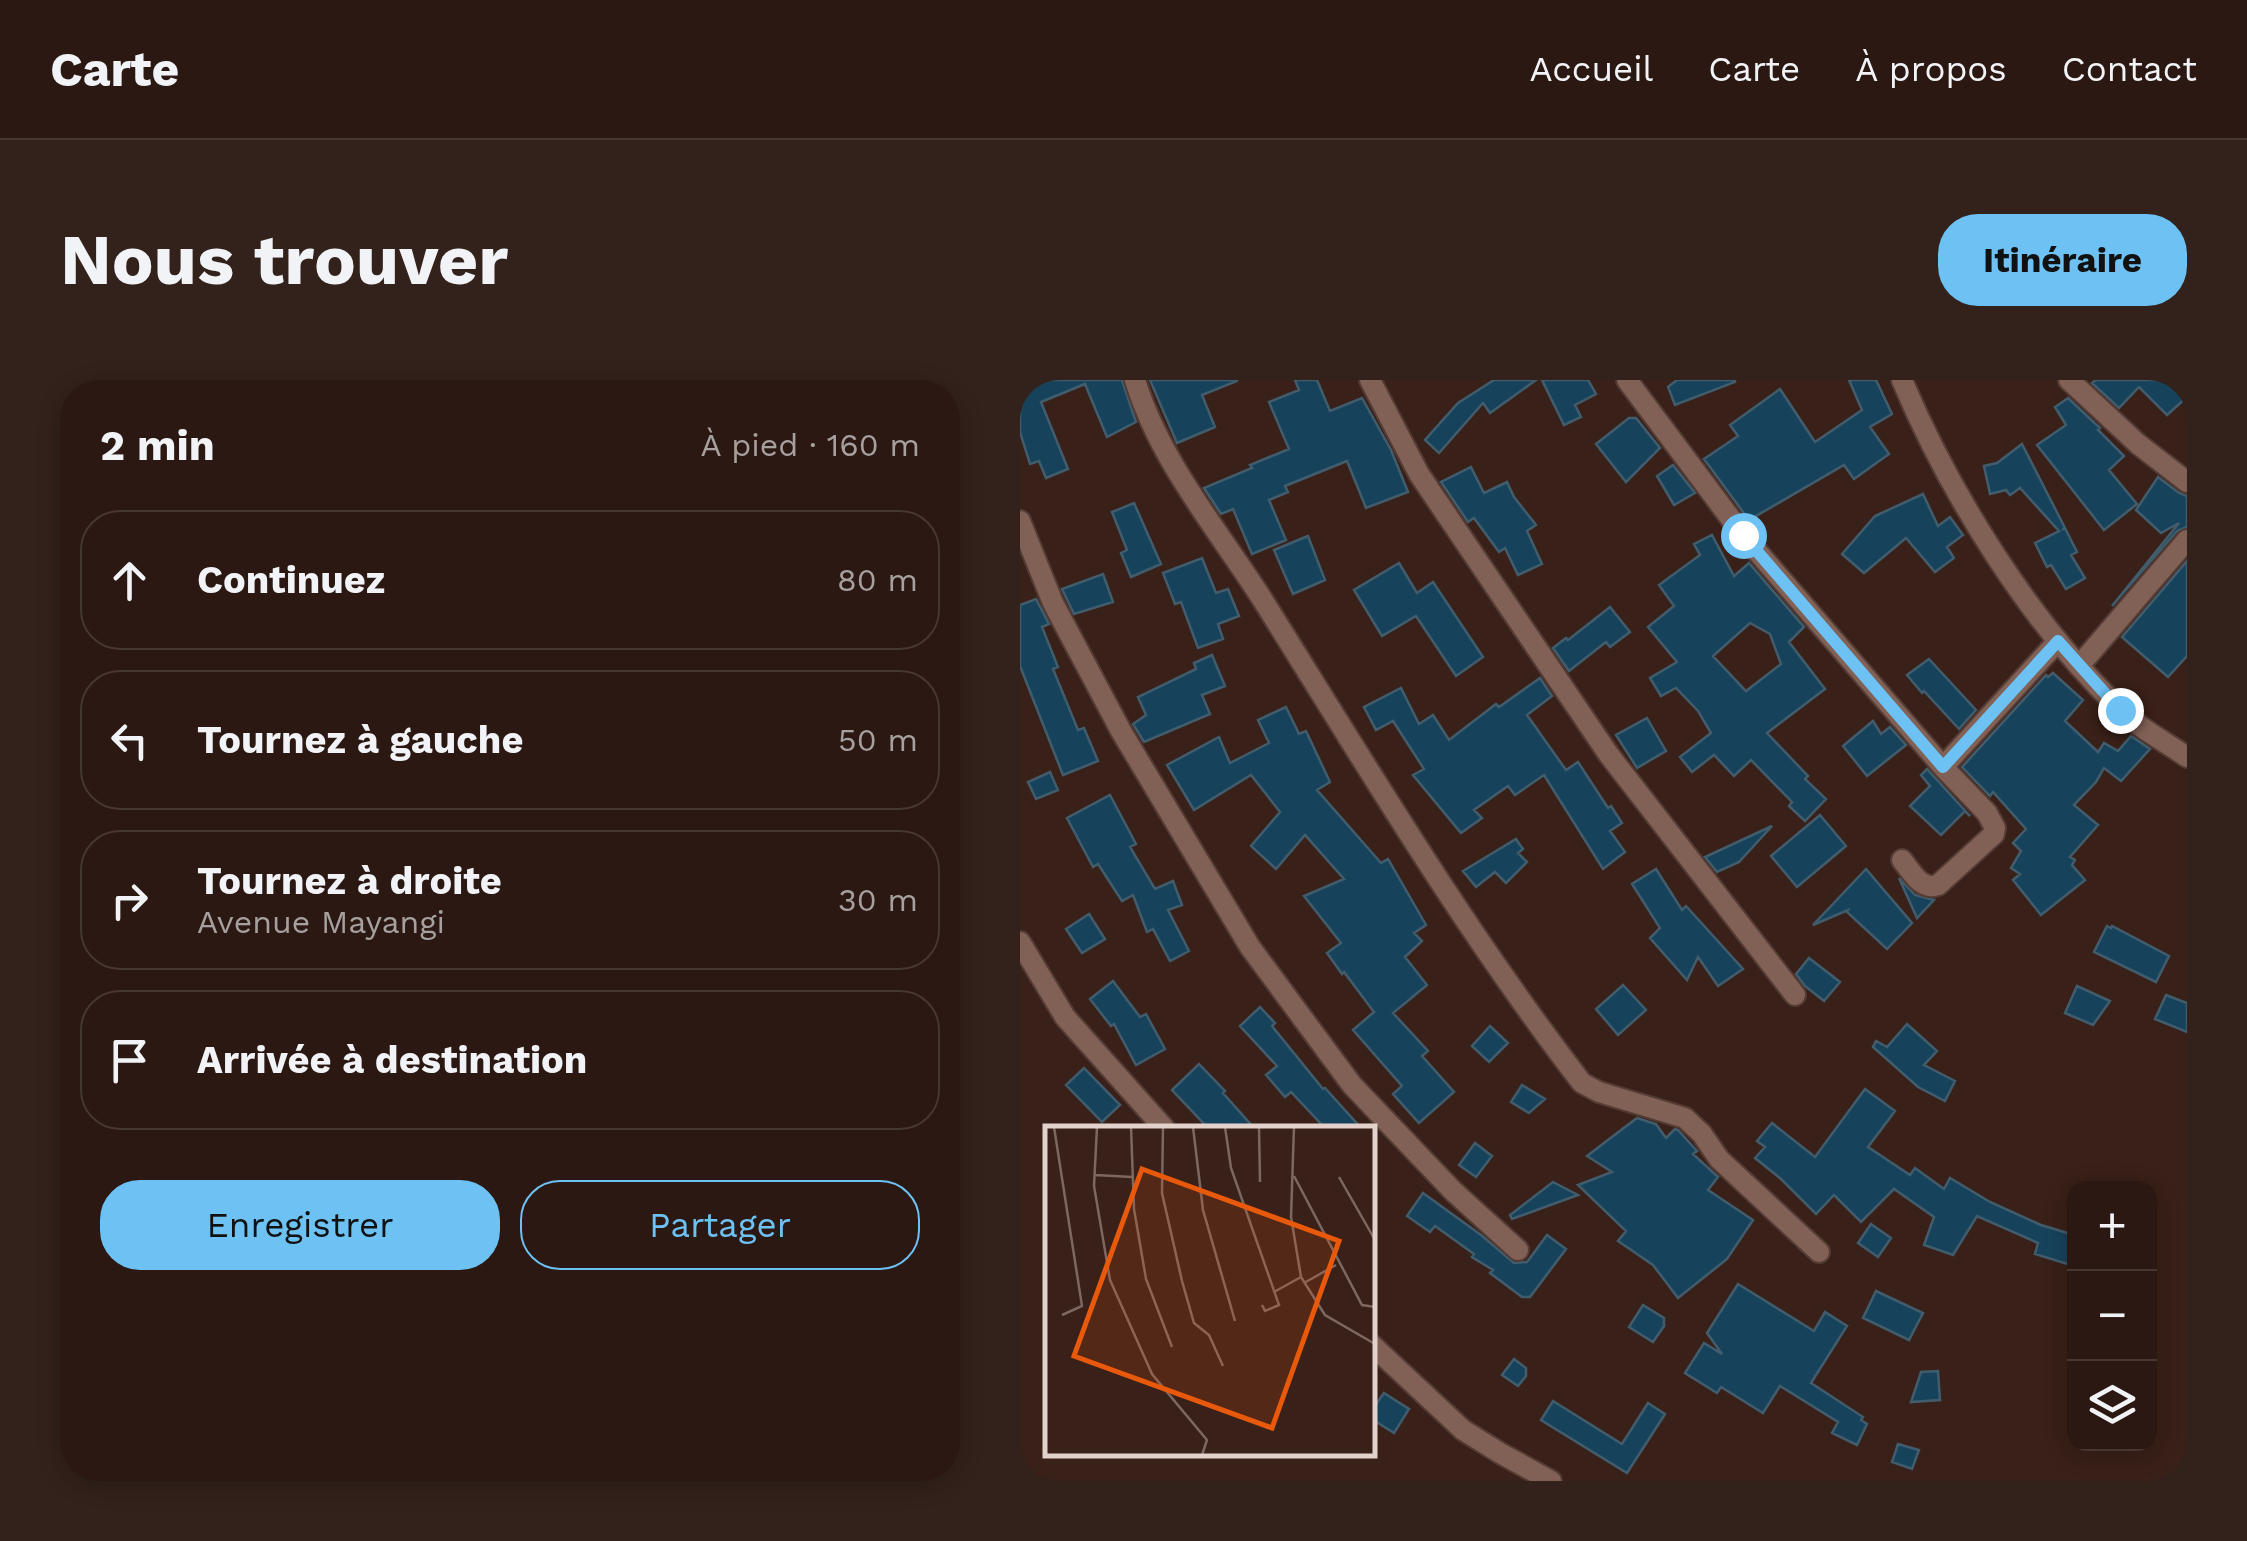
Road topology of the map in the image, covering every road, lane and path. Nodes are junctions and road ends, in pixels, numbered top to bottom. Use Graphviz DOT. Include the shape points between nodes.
graph roads {
  1 [pos="1135,380"];
  2 [pos="1370,380"];
  3 [pos="1626,380"];
  4 [pos="1902,380"];
  5 [pos="2069,380"];
  6 [pos="2187,482"];
  7 [pos="1020,521"];
  8 [pos="2187,540"];
  9 [pos="2058,641"];
  10 [pos="2080,666"];
  11 [pos="2187,757"];
  12 [pos="1943,767"];
  13 [pos="1902,860"];
  14 [pos="1020,942"];
  15 [pos="1795,995"];
  16 [pos="1162,1126"];
  17 [pos="1518,1250"];
  18 [pos="1819,1252"];
  19 [pos="1375,1348"];
  20 [pos="1551,1481"];
  1 -- 18 [label="street" via="1174,466 1441,886 1582,1083 1685,1118 1719,1160"];
  2 -- 15 [label="street" via="1419,474 1608,755"];
  3 -- 12 [label="street" via="1743,535"];
  4 -- 9 [label="street" via="1983,536"];
  5 -- 6 [label="street"];
  7 -- 17 [label="street" via="1121,731 1250,947 1352,1084"];
  8 -- 10 [label="street"];
  9 -- 10 [label="street"];
  9 -- 12 [label="street"];
  10 -- 11 [label="street" via="2120,710"];
  12 -- 13 [label="street" via="1988,813 1994,834 1931,888"];
  14 -- 16 [label="street" via="1065,1017"];
  19 -- 20 [label="street" via="1463,1430"];
}
